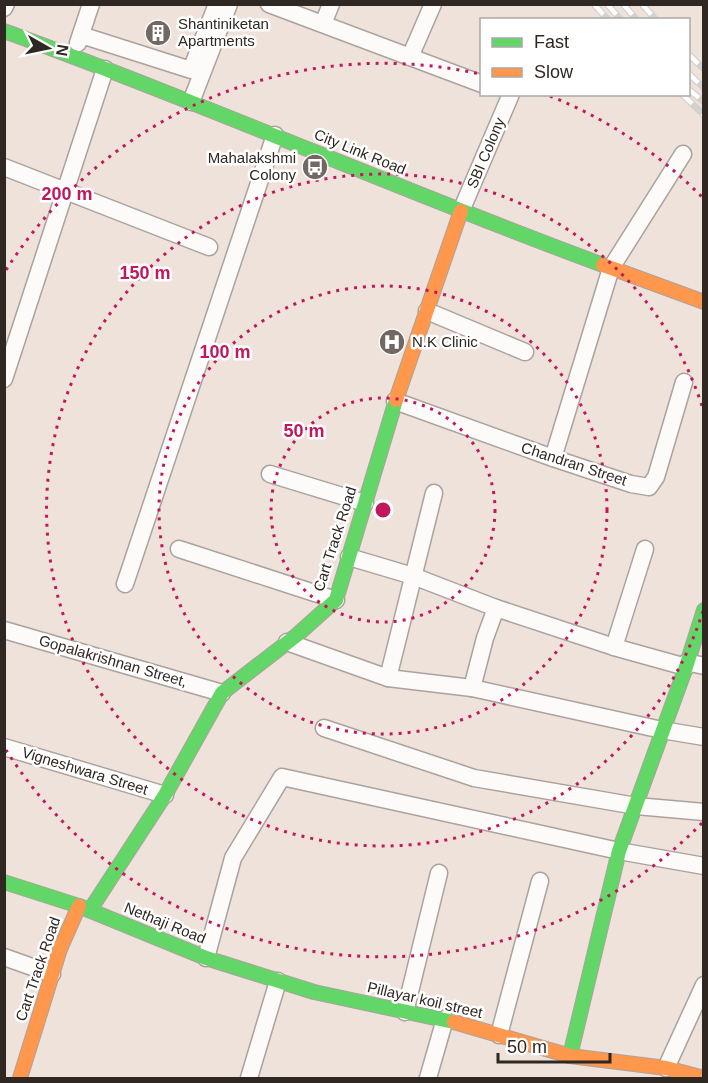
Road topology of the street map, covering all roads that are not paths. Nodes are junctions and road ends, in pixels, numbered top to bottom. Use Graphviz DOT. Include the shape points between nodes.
graph roads {
  1 [pos="91,4"];
  2 [pos="218,4"];
  3 [pos="229,4"];
  4 [pos="269,4"];
  5 [pos="331,4"];
  6 [pos="433,4"];
  7 [pos="323,24"];
  8 [pos="4,31"];
  9 [pos="81,35"];
  10 [pos="74,56"];
  11 [pos="410,57"];
  12 [pos="105,69"];
  13 [pos="480,83"];
  14 [pos="511,96"];
  15 [pos="191,102"];
  16 [pos="275,135"];
  17 [pos="682,154"];
  18 [pos="4,167"];
  19 [pos="67,191"];
  20 [pos="461,211"];
  21 [pos="208,247"];
  22 [pos="611,268"];
  23 [pos="704,302"];
  24 [pos="427,310"];
  25 [pos="525,352"];
  26 [pos="4,380"];
  27 [pos="684,382"];
  28 [pos="395,401"];
  29 [pos="553,458"];
  30 [pos="270,474"];
  31 [pos="434,493"];
  32 [pos="364,503"];
  33 [pos="179,549"];
  34 [pos="645,549"];
  35 [pos="349,557"];
  36 [pos="413,576"];
  37 [pos="125,584"];
  38 [pos="336,600"];
  39 [pos="496,608"];
  40 [pos="704,610"];
  41 [pos="701,627"];
  42 [pos="4,630"];
  43 [pos="287,642"];
  44 [pos="614,647"];
  45 [pos="692,665"];
  46 [pos="388,678"];
  47 [pos="472,688"];
  48 [pos="222,693"];
  49 [pos="324,728"];
  50 [pos="662,730"];
  51 [pos="704,737"];
  52 [pos="4,747"];
  53 [pos="165,795"];
  54 [pos="636,806"];
  55 [pos="704,812"];
  56 [pos="619,851"];
  57 [pos="704,866"];
  58 [pos="439,873"];
  59 [pos="540,881"];
  60 [pos="4,882"];
  61 [pos="84,908"];
  62 [pos="4,957"];
  63 [pos="206,958"];
  64 [pos="52,974"];
  65 [pos="278,981"];
  66 [pos="704,985"];
  67 [pos="314,992"];
  68 [pos="405,1012"];
  69 [pos="445,1019"];
  70 [pos="499,1035"];
  71 [pos="570,1056"];
  72 [pos="666,1068"];
  73 [pos="20,1078"];
  74 [pos="249,1078"];
  75 [pos="428,1078"];
  76 [pos="704,1078"];
  1 -- 9 [label="street"];
  2 -- 9 [label="street" via="191,70"];
  3 -- 15 [label="street"];
  4 -- 7 [label="street"];
  5 -- 7 [label="street"];
  6 -- 11 [label="street"];
  7 -- 11 [label="street"];
  8 -- 10 [label="street, City Link Road"];
  9 -- 10 [label="street"];
  10 -- 12 [label="street, City Link Road"];
  11 -- 13 [label="street"];
  12 -- 15 [label="street, City Link Road"];
  12 -- 19 [label="street"];
  14 -- 20 [label="street, SBI Colony"];
  15 -- 16 [label="street, City Link Road"];
  16 -- 20 [label="street, City Link Road"];
  16 -- 37 [label="street"];
  17 -- 22 [label="street"];
  18 -- 19 [label="street"];
  19 -- 21 [label="street"];
  19 -- 26 [label="street"];
  20 -- 22 [label="street, City Link Road"];
  20 -- 24 [label="street, Cart Track Road"];
  22 -- 23 [label="street, City Link Road"];
  22 -- 29 [label="street"];
  24 -- 25 [label="street"];
  24 -- 28 [label="street, Cart Track Road"];
  27 -- 29 [label="street, Chandran Street" via="656,477 649,487"];
  28 -- 29 [label="street, Chandran Street"];
  28 -- 32 [label="street, Cart Track Road"];
  30 -- 32 [label="street"];
  31 -- 36 [label="street"];
  32 -- 35 [label="street, Cart Track Road"];
  33 -- 38 [label="street"];
  34 -- 44 [label="street"];
  35 -- 36 [label="street"];
  35 -- 38 [label="street, Cart Track Road"];
  36 -- 39 [label="street"];
  36 -- 46 [label="street"];
  38 -- 43 [label="street, Cart Track Road"];
  39 -- 44 [label="street"];
  39 -- 47 [label="street"];
  40 -- 41 [label="street"];
  41 -- 45 [label="street"];
  42 -- 48 [label="street, Gopalakrishnan Street,"];
  43 -- 46 [label="street"];
  43 -- 48 [label="street, Cart Track Road"];
  44 -- 45 [label="street"];
  45 -- 50 [label="street"];
  46 -- 47 [label="street"];
  47 -- 50 [label="street"];
  48 -- 53 [label="street, Cart Track Road"];
  49 -- 54 [label="street" via="474,778"];
  50 -- 51 [label="street"];
  50 -- 54 [label="street"];
  52 -- 53 [label="street, Vigneshwara Street"];
  53 -- 61 [label="street, Cart Track Road"];
  54 -- 55 [label="street"];
  54 -- 56 [label="street"];
  56 -- 57 [label="street"];
  56 -- 63 [label="street" via="282,777 233,858"];
  56 -- 71 [label="street"];
  58 -- 68 [label="street"];
  59 -- 70 [label="street"];
  60 -- 61 [label="street, Nethaji Road"];
  61 -- 63 [label="street, Nethaji Road"];
  61 -- 64 [label="street, Cart Track Road" via="60,950"];
  62 -- 64 [label="street"];
  63 -- 65 [label="street, Nethaji Road"];
  64 -- 73 [label="street, Cart Track Road"];
  65 -- 67 [label="street, Nethaji Road"];
  65 -- 74 [label="street"];
  66 -- 72 [label="street"];
  67 -- 68 [label="street, Pillayar koil street"];
  68 -- 69 [label="street, Pillayar koil street"];
  69 -- 70 [label="street, Pillayar koil street"];
  69 -- 75 [label="street"];
  70 -- 71 [label="street, Pillayar koil street"];
  71 -- 72 [label="street, Pillayar koil street"];
  72 -- 76 [label="street, Pillayar koil street"];
}
